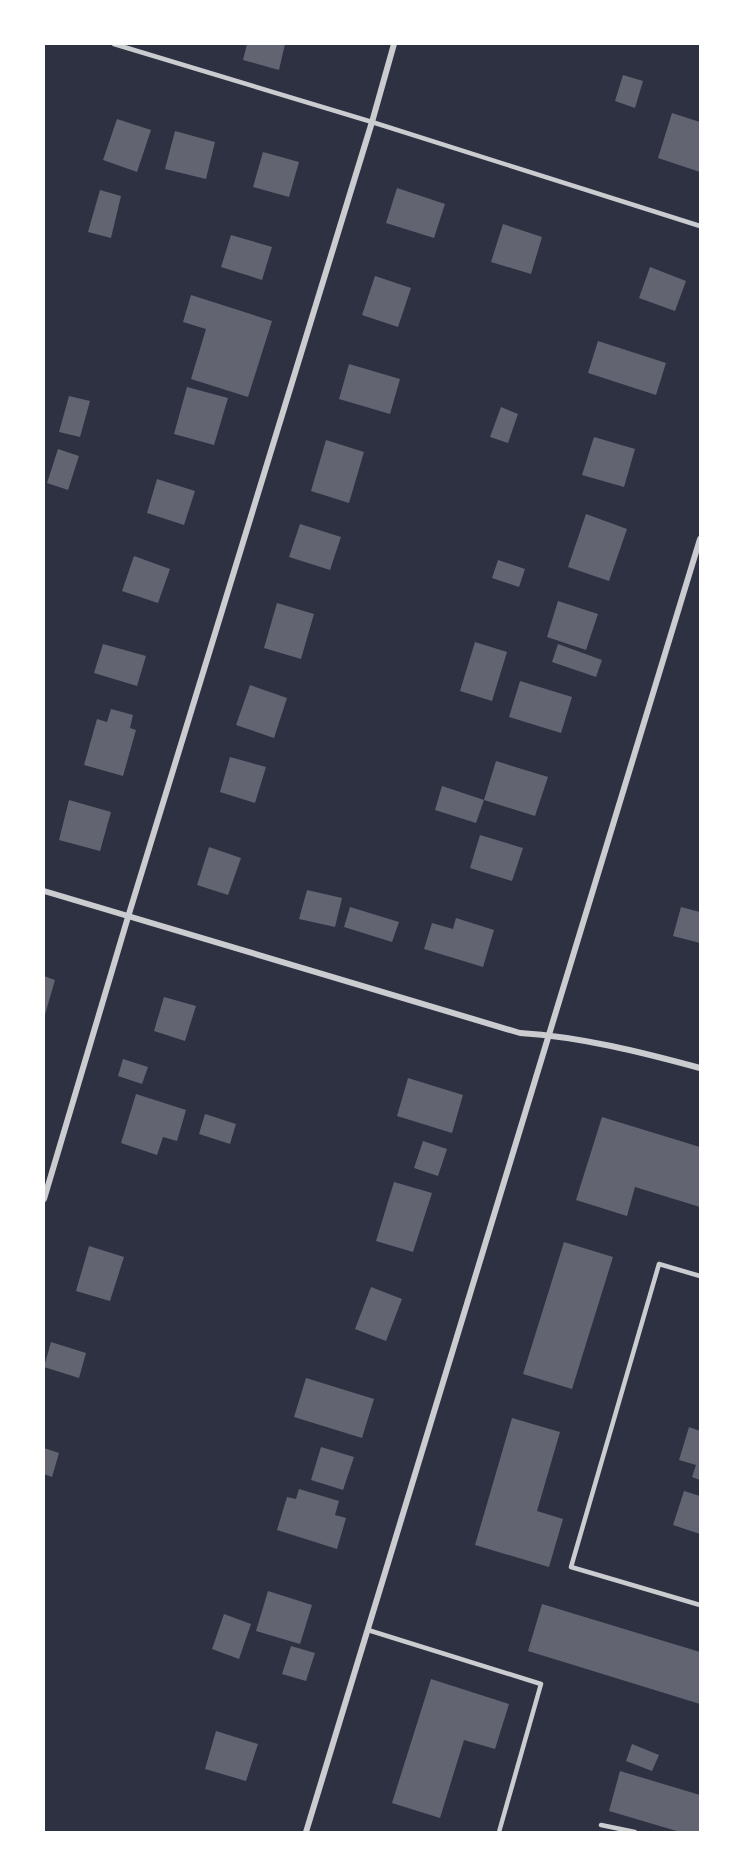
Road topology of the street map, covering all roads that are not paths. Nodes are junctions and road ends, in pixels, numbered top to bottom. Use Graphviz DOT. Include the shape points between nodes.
graph roads {
  1 [pos="114,44"];
  2 [pos="394,44"];
  3 [pos="372,122"];
  4 [pos="700,226"];
  5 [pos="700,540"];
  6 [pos="44,891"];
  7 [pos="128,917"];
  8 [pos="549,1035"];
  9 [pos="700,1068"];
  10 [pos="44,1200"];
  11 [pos="700,1276"];
  12 [pos="700,1605"];
  13 [pos="368,1630"];
  14 [pos="601,1824"];
  15 [pos="306,1833"];
  16 [pos="499,1833"];
  17 [pos="635,1833"];
  1 -- 3 [label="lane"];
  2 -- 3 [label="street"];
  3 -- 4 [label="lane"];
  3 -- 7 [label="street"];
  5 -- 8 [label="street"];
  6 -- 7 [label="street"];
  7 -- 8 [label="street" via="520,1034"];
  7 -- 10 [label="street"];
  8 -- 9 [label="street" via="627,1048"];
  8 -- 13 [label="street"];
  11 -- 12 [label="lane" via="659,1264 571,1568"];
  13 -- 15 [label="street"];
  13 -- 16 [label="lane" via="541,1684"];
  14 -- 17 [label="lane"];
}
